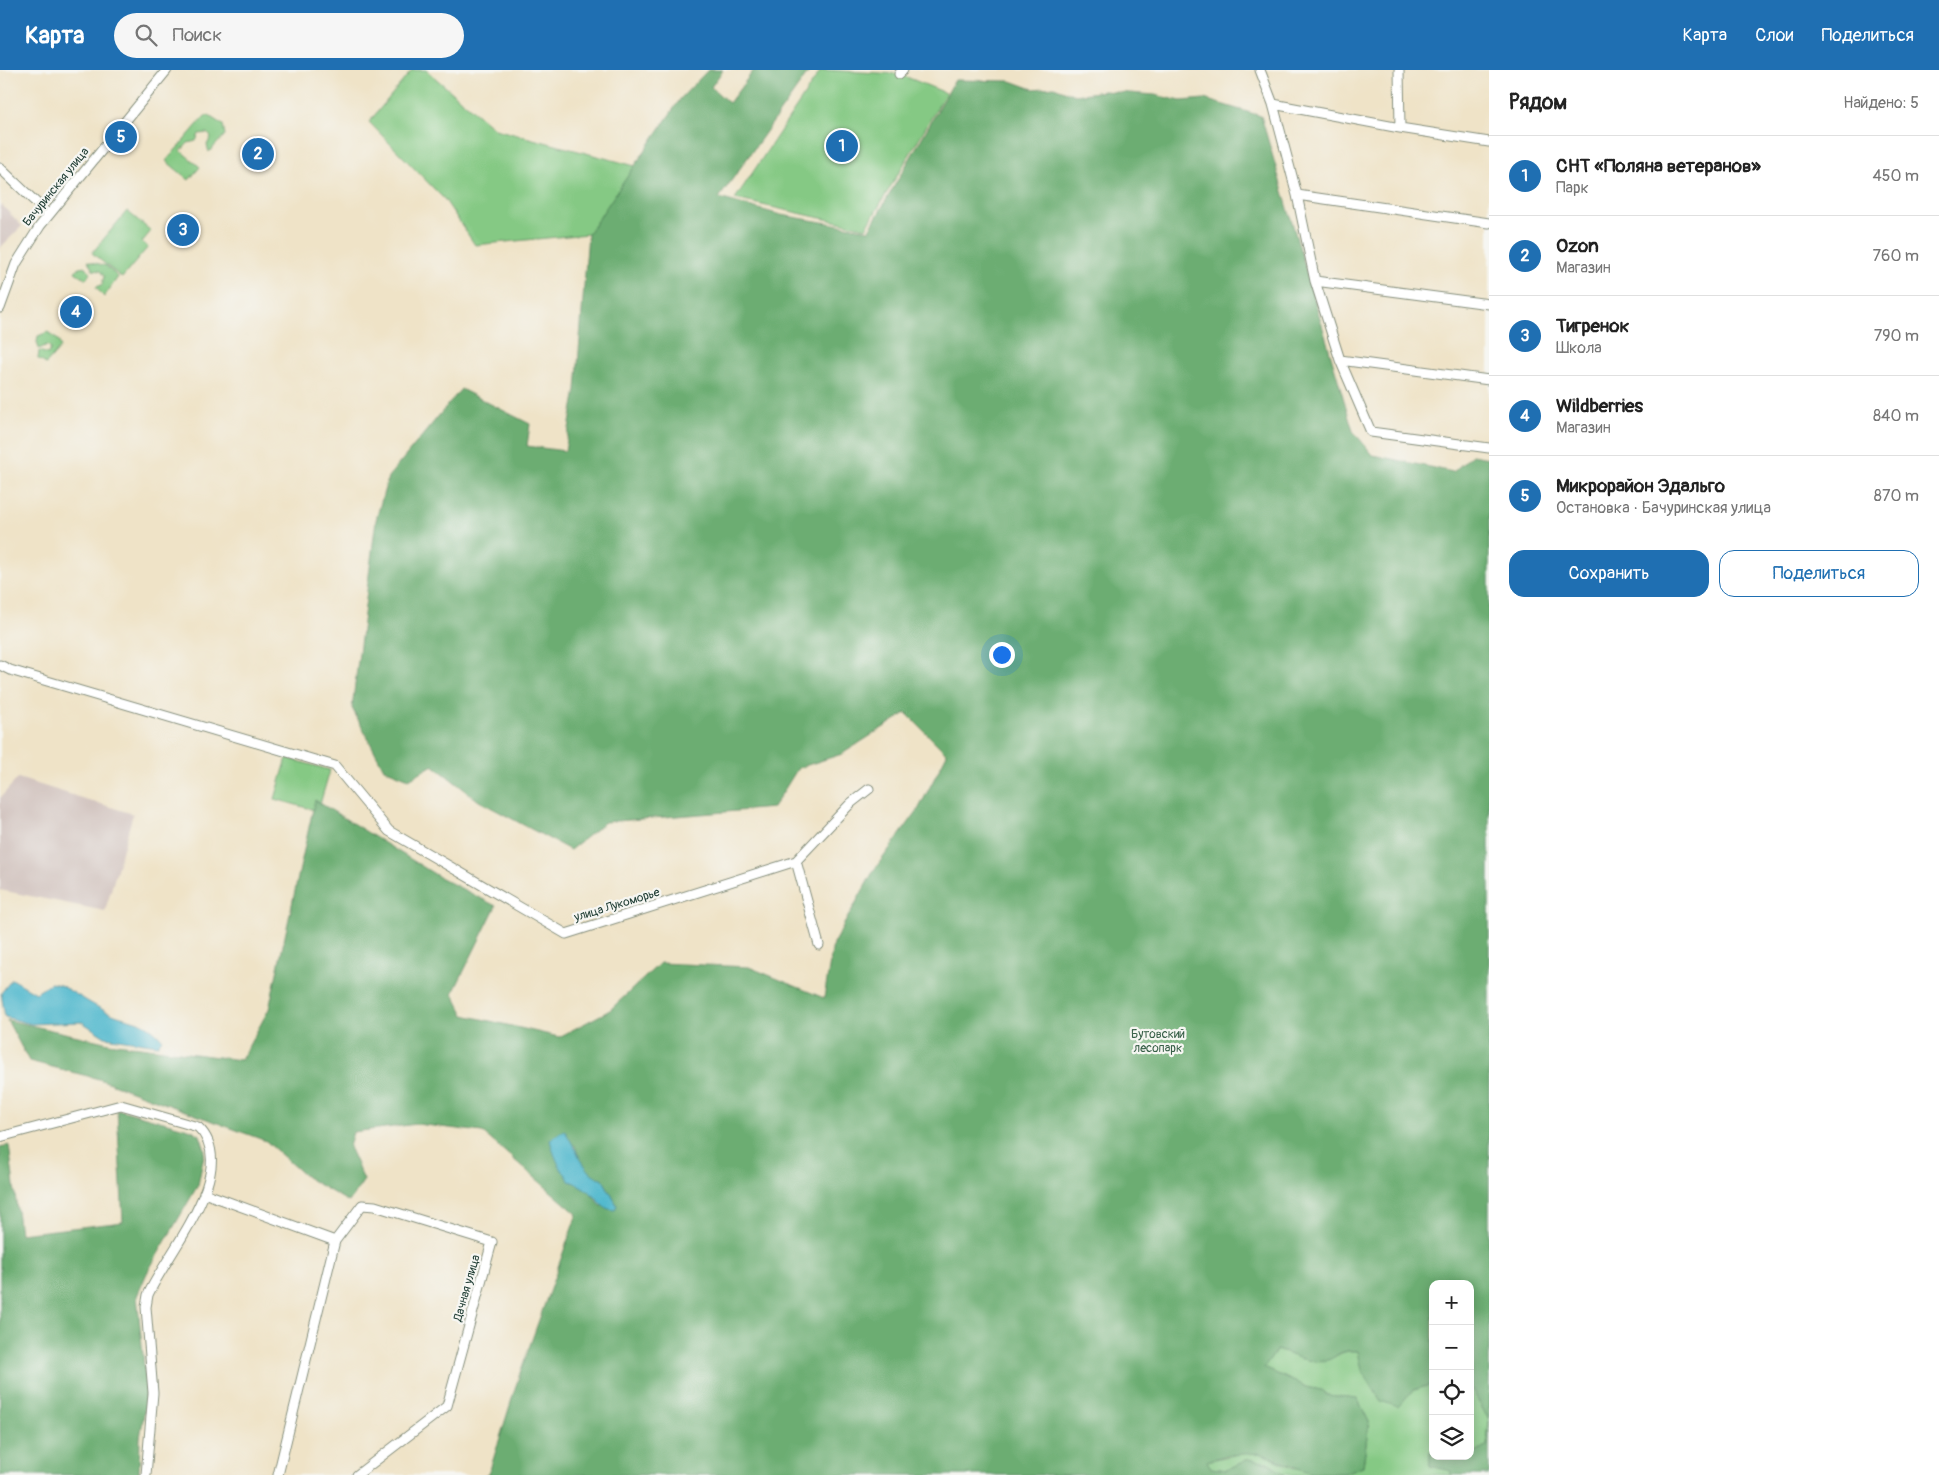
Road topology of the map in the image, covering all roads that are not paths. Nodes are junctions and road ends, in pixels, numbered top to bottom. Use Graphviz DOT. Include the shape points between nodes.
graph roads {
  1 [pos="167,70"];
  2 [pos="1260,70"];
  3 [pos="1399,70"];
  4 [pos="1273,104"];
  5 [pos="1400,128"];
  6 [pos="1489,142"];
  7 [pos="0,168"];
  8 [pos="1297,195"];
  9 [pos="48,214"];
  10 [pos="1489,223"];
  11 [pos="1315,281"];
  12 [pos="1489,304"];
  13 [pos="0,308"];
  14 [pos="1340,360"];
  15 [pos="1489,380"];
  16 [pos="1489,448"];
  17 [pos="0,665"];
  18 [pos="868,789"];
  19 [pos="796,862"];
  20 [pos="819,944"];
  21 [pos="0,1137"];
  22 [pos="204,1193"];
  23 [pos="335,1241"];
  24 [pos="146,1475"];
  25 [pos="278,1475"];
  26 [pos="358,1475"];
  1 -- 9 [label="street, Бачуринская улица"];
  2 -- 4 [label="street"];
  3 -- 5 [label="street"];
  4 -- 5 [label="street"];
  4 -- 8 [label="street"];
  5 -- 6 [label="street"];
  7 -- 9 [label="street"];
  8 -- 10 [label="street"];
  8 -- 11 [label="street"];
  9 -- 13 [label="street, Бачуринская улица" via="16,264"];
  11 -- 12 [label="street"];
  11 -- 14 [label="street"];
  14 -- 15 [label="street"];
  14 -- 16 [label="street" via="1371,432"];
  17 -- 19 [label="street, улица Лукоморье" via="335,766 389,831 566,934"];
  18 -- 19 [label="street" via="851,802"];
  19 -- 20 [label="street"];
  21 -- 22 [label="street" via="112,1106 130,1107 198,1127 206,1136 211,1148 211,1164"];
  22 -- 23 [label="street"];
  22 -- 24 [label="street" via="188,1229 148,1295 146,1307 153,1393"];
  23 -- 25 [label="street, Дачная улица"];
  23 -- 26 [label="street, Дачная улица" via="362,1205 375,1206 492,1242 447,1406"];
}
